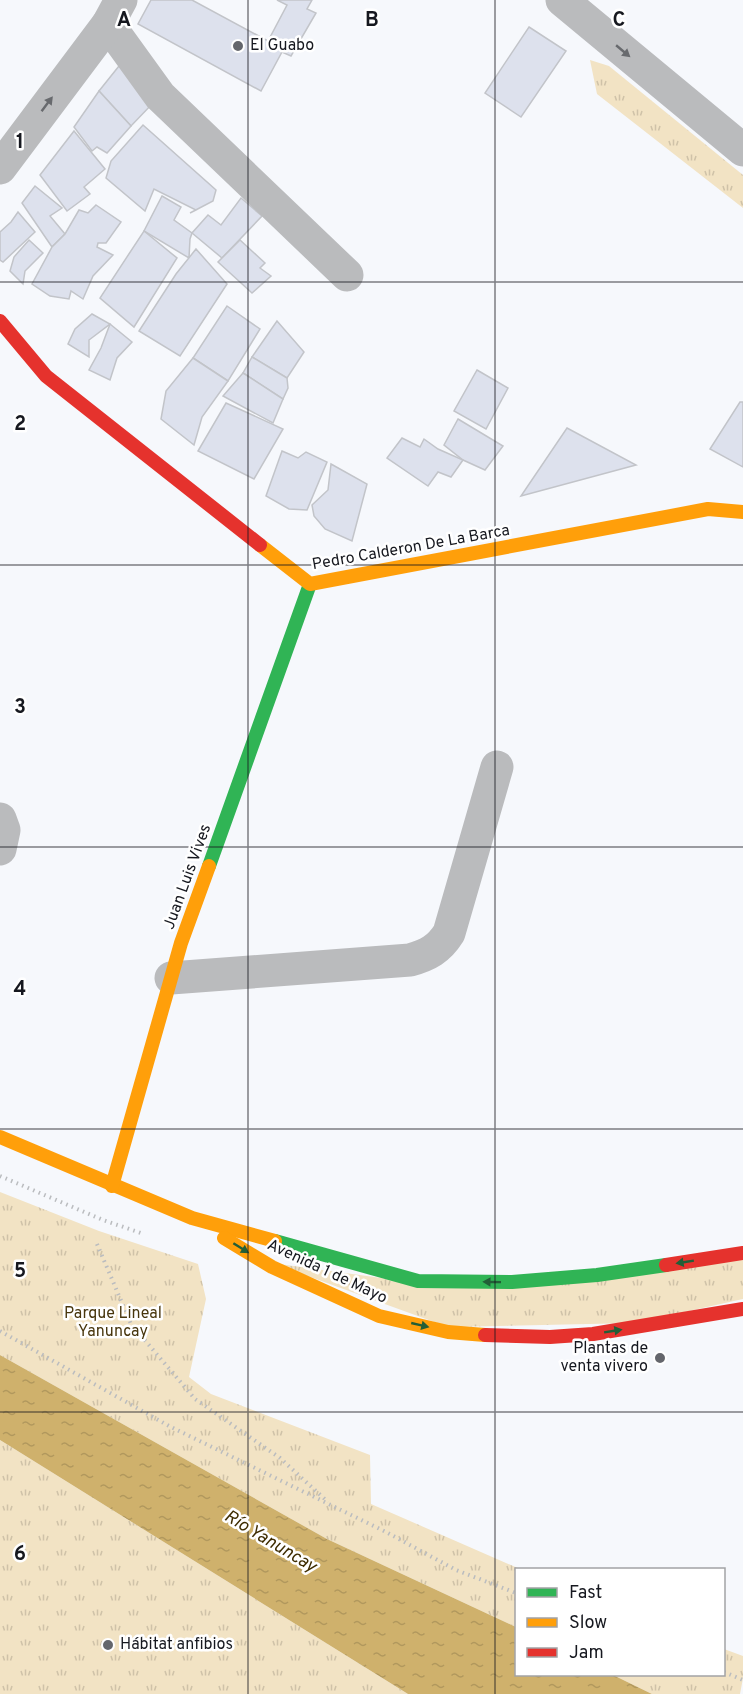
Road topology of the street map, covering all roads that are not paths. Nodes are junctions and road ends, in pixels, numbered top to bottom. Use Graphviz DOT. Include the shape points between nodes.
graph roads {
  1 [pos="562,0"];
  2 [pos="114,12"];
  3 [pos="743,150"];
  4 [pos="0,168"];
  5 [pos="347,275"];
  6 [pos="0,321"];
  7 [pos="743,512"];
  8 [pos="310,584"];
  9 [pos="497,767"];
  10 [pos="0,819"];
  11 [pos="0,849"];
  12 [pos="171,978"];
  13 [pos="0,1137"];
  14 [pos="112,1186"];
  15 [pos="192,1218"];
  16 [pos="743,1253"];
  17 [pos="743,1309"];
  1 -- 3 [label="street, one-way"];
  4 -- 2 [label="street, one-way"];
  2 -- 5 [label="street" via="160,96"];
  6 -- 8 [label="street, Pedro Calderon De La Barca" via="46,376"];
  7 -- 8 [label="street, Pedro Calderon De La Barca" via="708,509"];
  8 -- 12 [label="street, Juan Luis Vives"];
  9 -- 12 [label="street" via="449,933 433,951 410,960"];
  10 -- 11 [label="street" via="4,830"];
  12 -- 14 [label="street, Juan Luis Vives"];
  13 -- 14 [label="street, Avenida 1 de Mayo"];
  14 -- 15 [label="street, Avenida 1 de Mayo"];
  16 -- 15 [label="street, Avenida 1 de Mayo, one-way" via="597,1275 512,1282 418,1281"];
  15 -- 17 [label="street, Avenida 1 de Mayo, one-way" via="272,1267 379,1316 448,1332 539,1337 592,1334"];
}
